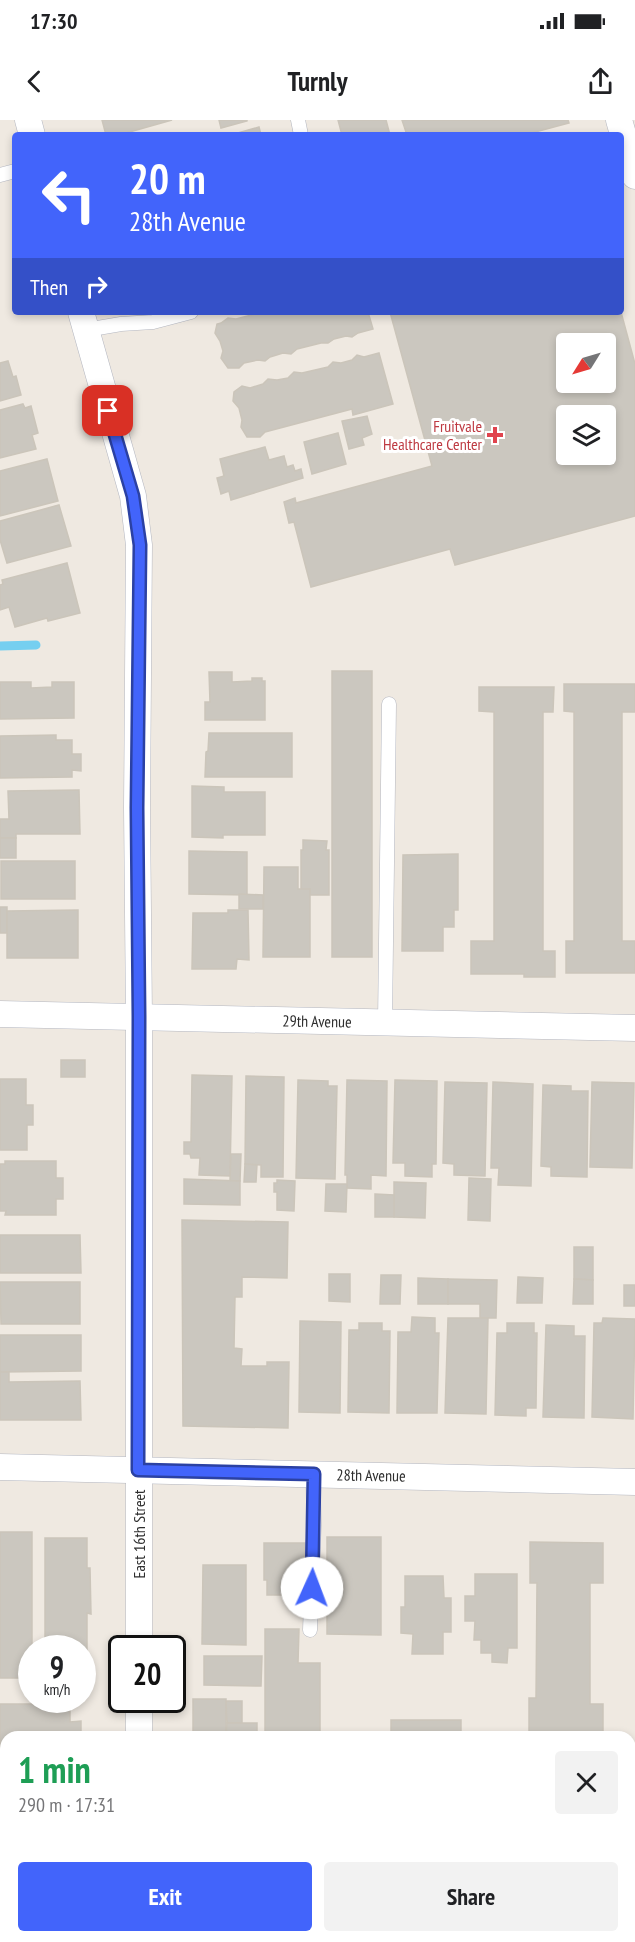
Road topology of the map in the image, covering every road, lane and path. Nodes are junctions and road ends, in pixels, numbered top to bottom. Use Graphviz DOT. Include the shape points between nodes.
graph roads {
  1 [pos="624,135"];
  2 [pos="635,176"];
  3 [pos="180,315"];
  4 [pos="83,321"];
  5 [pos="389,704"];
  6 [pos="0,1014"];
  7 [pos="139,1017"];
  8 [pos="385,1023"];
  9 [pos="635,1028"];
  10 [pos="0,1467"];
  11 [pos="138,1470"];
  12 [pos="314,1474"];
  13 [pos="635,1482"];
  14 [pos="310,1629"];
  15 [pos="139,1635"];
  16 [pos="139,1713"];
  17 [pos="139,1731"];
  1 -- 2 [label="street"];
  3 -- 4 [label="lane" via="121,324"];
  4 -- 7 [label="street, East 16th Street" via="133,496 140,545"];
  5 -- 8 [label="lane"];
  6 -- 7 [label="street, 29th Avenue"];
  7 -- 8 [label="street, 29th Avenue"];
  7 -- 11 [label="street, East 16th Street"];
  8 -- 9 [label="street, 29th Avenue"];
  10 -- 11 [label="street, 28th Avenue"];
  11 -- 12 [label="street, 28th Avenue"];
  11 -- 15 [label="street, East 16th Street"];
  12 -- 13 [label="street, 28th Avenue"];
  12 -- 14 [label="lane"];
  16 -- 17 [label="street"];
}
